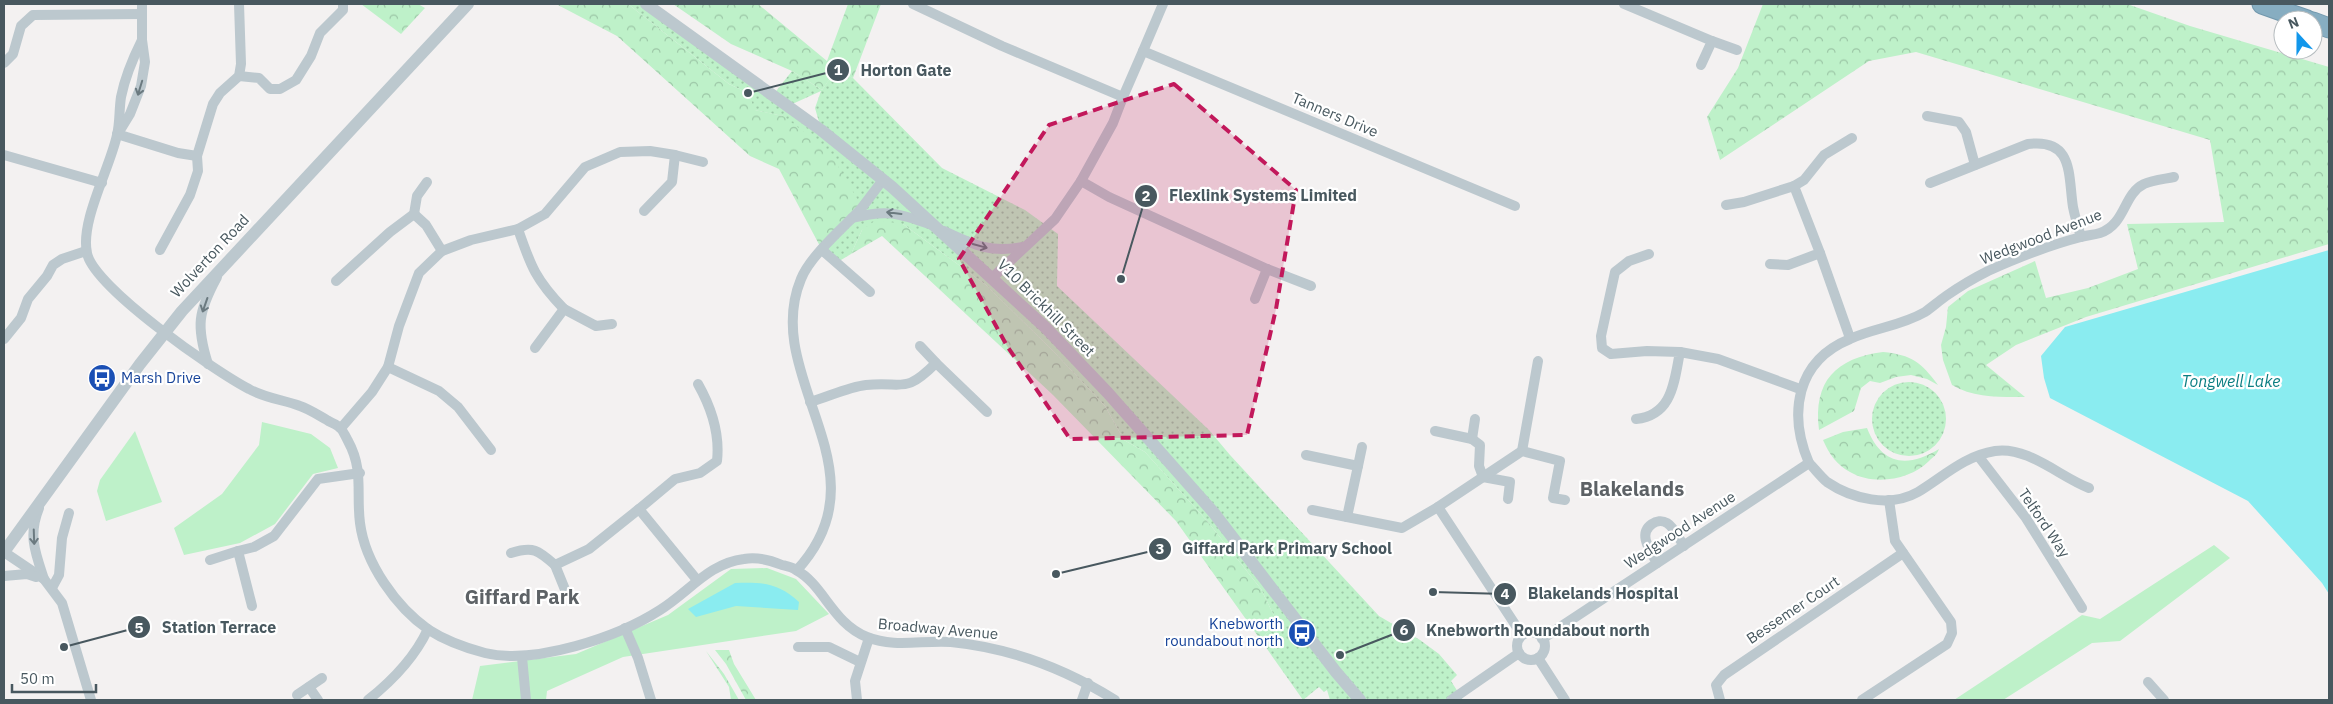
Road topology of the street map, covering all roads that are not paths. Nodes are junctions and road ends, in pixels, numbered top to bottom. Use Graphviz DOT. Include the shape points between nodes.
graph roads {
  1 [pos="238,4"];
  2 [pos="344,4"];
  3 [pos="468,4"];
  4 [pos="646,4"];
  5 [pos="913,4"];
  6 [pos="1162,4"];
  7 [pos="1624,4"];
  8 [pos="2262,4"];
  9 [pos="142,9"];
  10 [pos="2279,10"];
  11 [pos="142,40"];
  12 [pos="1712,41"];
  13 [pos="1737,50"];
  14 [pos="1143,51"];
  15 [pos="4,63"];
  16 [pos="1701,65"];
  17 [pos="240,76"];
  18 [pos="1122,97"];
  19 [pos="1927,116"];
  20 [pos="117,134"];
  21 [pos="1852,138"];
  22 [pos="4,155"];
  23 [pos="675,155"];
  24 [pos="197,156"];
  25 [pos="703,162"];
  26 [pos="1975,165"];
  27 [pos="2174,177"];
  28 [pos="883,180"];
  29 [pos="1082,181"];
  30 [pos="102,182"];
  31 [pos="428,182"];
  32 [pos="1930,183"];
  33 [pos="1794,186"];
  34 [pos="1726,205"];
  35 [pos="1515,206"];
  36 [pos="644,211"];
  37 [pos="414,214"];
  38 [pos="852,218"];
  39 [pos="937,227"];
  40 [pos="518,229"];
  41 [pos="2081,237"];
  42 [pos="1024,247"];
  43 [pos="160,250"];
  44 [pos="822,250"];
  45 [pos="86,251"];
  46 [pos="442,251"];
  47 [pos="1820,252"];
  48 [pos="1650,254"];
  49 [pos="226,261"];
  50 [pos="1770,264"];
  51 [pos="1267,269"];
  52 [pos="993,277"];
  53 [pos="336,281"];
  54 [pos="1310,286"];
  55 [pos="870,292"];
  56 [pos="1255,300"];
  57 [pos="564,309"];
  58 [pos="612,324"];
  59 [pos="165,332"];
  60 [pos="1850,338"];
  61 [pos="4,339"];
  62 [pos="920,346"];
  63 [pos="534,348"];
  64 [pos="1680,352"];
  65 [pos="1538,361"];
  66 [pos="936,363"];
  67 [pos="208,364"];
  68 [pos="388,366"];
  69 [pos="698,384"];
  70 [pos="1800,389"];
  71 [pos="810,402"];
  72 [pos="986,412"];
  73 [pos="1476,419"];
  74 [pos="1636,419"];
  75 [pos="341,428"];
  76 [pos="1435,431"];
  77 [pos="1472,439"];
  78 [pos="1362,447"];
  79 [pos="491,450"];
  80 [pos="1522,452"];
  81 [pos="1306,455"];
  82 [pos="1979,457"];
  83 [pos="1809,463"];
  84 [pos="1358,466"];
  85 [pos="360,472"];
  86 [pos="1483,477"];
  87 [pos="2090,488"];
  88 [pos="44,495"];
  89 [pos="1508,499"];
  90 [pos="1565,500"];
  91 [pos="1889,500"];
  92 [pos="1438,507"];
  93 [pos="639,509"];
  94 [pos="1312,510"];
  95 [pos="69,513"];
  96 [pos="1348,517"];
  97 [pos="1684,546"];
  98 [pos="238,551"];
  99 [pos="4,552"];
  100 [pos="511,553"];
  101 [pos="1903,553"];
  102 [pos="210,560"];
  103 [pos="1658,563"];
  104 [pos="555,565"];
  105 [pos="797,570"];
  106 [pos="4,576"];
  107 [pos="44,579"];
  108 [pos="697,580"];
  109 [pos="52,588"];
  110 [pos="566,592"];
  111 [pos="252,606"];
  112 [pos="2082,608"];
  113 [pos="625,628"];
  114 [pos="428,630"];
  115 [pos="1522,635"];
  116 [pos="869,638"];
  117 [pos="1542,639"];
  118 [pos="798,647"];
  119 [pos="1519,653"];
  120 [pos="522,657"];
  121 [pos="1538,658"];
  122 [pos="860,662"];
  123 [pos="322,678"];
  124 [pos="2148,682"];
  125 [pos="1088,683"];
  126 [pos="309,687"];
  127 [pos="297,695"];
  128 [pos="91,700"];
  129 [pos="318,700"];
  130 [pos="368,700"];
  131 [pos="526,700"];
  132 [pos="651,700"];
  133 [pos="857,700"];
  134 [pos="1082,700"];
  135 [pos="1115,700"];
  136 [pos="1360,700"];
  137 [pos="1451,700"];
  138 [pos="1565,700"];
  139 [pos="1720,700"];
  140 [pos="1862,700"];
  141 [pos="2164,700"];
  1 -- 17 [label="street"];
  2 -- 17 [label="street" via="343,10 320,33 296,80 280,89 270,89 259,78"];
  3 -- 49 [label="street, Wolverton Road"];
  4 -- 28 [label="street, V10 Brickhill Street" via="821,130"];
  5 -- 18 [label="street"];
  6 -- 14 [label="street"];
  7 -- 12 [label="street"];
  8 -- 10 [label="highway"];
  9 -- 11 [label="street"];
  9 -- 15 [label="street" via="33,15 21,26 13,54"];
  11 -- 20 [label="street" via="121,98"];
  11 -- 20 [label="street, one-way" via="145,62 141,86 130,114"];
  12 -- 13 [label="street"];
  12 -- 16 [label="street"];
  14 -- 18 [label="street"];
  14 -- 35 [label="street, Tanners Drive"];
  17 -- 24 [label="street" via="212,104"];
  18 -- 29 [label="street" via="1113,122"];
  19 -- 26 [label="street" via="1959,122 1966,132"];
  20 -- 24 [label="street"];
  20 -- 30 [label="street"];
  21 -- 33 [label="street" via="1824,155 1804,180"];
  22 -- 30 [label="street"];
  23 -- 25 [label="street"];
  23 -- 36 [label="street" via="672,182"];
  23 -- 40 [label="street" via="650,150 620,152 585,167 545,214"];
  24 -- 43 [label="street" via="198,171 190,195"];
  26 -- 32 [label="street"];
  26 -- 41 [label="street" via="2028,144 2041,142 2054,146 2064,156 2069,168 2073,208"];
  27 -- 41 [label="street, Wedgwood Avenue" via="2144,184 2132,196 2118,223 2101,233"];
  28 -- 38 [label="street"];
  28 -- 39 [label="street, V10 Brickhill Street"];
  29 -- 42 [label="street" via="1055,219"];
  29 -- 51 [label="street" via="1109,197"];
  30 -- 45 [label="street" via="91,214"];
  31 -- 37 [label="street" via="417,196"];
  33 -- 34 [label="street"];
  33 -- 47 [label="street"];
  37 -- 46 [label="street" via="426,225"];
  37 -- 53 [label="street"];
  39 -- 38 [label="street, one-way" via="898,213 876,212"];
  38 -- 44 [label="street"];
  39 -- 42 [label="street, one-way" via="978,246 1004,251"];
  39 -- 52 [label="street, V10 Brickhill Street"];
  40 -- 46 [label="street" via="470,240"];
  40 -- 57 [label="street" via="531,266 543,287"];
  41 -- 60 [label="street, Wedgwood Avenue" via="1988,271 1925,312 1893,326"];
  42 -- 52 [label="street"];
  44 -- 55 [label="street"];
  44 -- 71 [label="street" via="801,278 795,301 793,338"];
  45 -- 59 [label="street" via="90,264 142,317"];
  45 -- 61 [label="street" via="62,259 54,266 28,299 21,318"];
  46 -- 68 [label="street" via="419,273"];
  47 -- 50 [label="street" via="1788,264"];
  47 -- 60 [label="street"];
  48 -- 64 [label="street" via="1629,261 1615,272 1601,336 1602,348 1612,354"];
  49 -- 59 [label="street, Wolverton Road"];
  49 -- 67 [label="street, one-way" via="208,296 199,325"];
  51 -- 54 [label="street"];
  51 -- 56 [label="street"];
  52 -- 136 [label="street, V10 Brickhill Street" via="1108,393 1214,513"];
  57 -- 58 [label="street" via="596,326"];
  57 -- 63 [label="street"];
  59 -- 67 [label="street"];
  59 -- 88 [label="street, Wolverton Road"];
  60 -- 70 [label="street, Wedgwood Avenue" via="1832,348 1812,367"];
  62 -- 66 [label="street"];
  64 -- 70 [label="street" via="1718,360"];
  64 -- 74 [label="street" via="1673,392 1663,406 1647,418"];
  65 -- 80 [label="street"];
  66 -- 71 [label="street" via="920,379 901,386 866,385"];
  66 -- 72 [label="street"];
  67 -- 75 [label="street" via="253,392 303,407"];
  68 -- 75 [label="street" via="372,392"];
  68 -- 79 [label="street" via="439,391 458,407"];
  69 -- 93 [label="street" via="707,400 719,444 718,461 700,473 675,479"];
  70 -- 83 [label="street, Wedgwood Avenue" via="1796,417 1801,444"];
  71 -- 105 [label="street" via="830,464 832,496 824,528 808,558"];
  73 -- 77 [label="street"];
  75 -- 85 [label="street, Broadway Avenue"];
  76 -- 77 [label="street"];
  77 -- 86 [label="street" via="1480,445 1479,466"];
  78 -- 84 [label="street"];
  80 -- 86 [label="street"];
  80 -- 90 [label="street" via="1560,460 1553,498"];
  81 -- 84 [label="street"];
  82 -- 87 [label="street, Wedgwood Avenue" via="1996,451 2024,454"];
  82 -- 91 [label="street, Wedgwood Avenue" via="1954,466 1916,493"];
  82 -- 112 [label="street, Telford Way" via="2026,518"];
  83 -- 91 [label="street, Wedgwood Avenue" via="1827,482 1857,498"];
  83 -- 97 [label="street, Wedgwood Avenue"];
  84 -- 96 [label="street"];
  85 -- 98 [label="street" via="318,479 274,536"];
  85 -- 114 [label="street, Broadway Avenue" via="359,518 370,560 404,608"];
  86 -- 89 [label="street" via="1510,482"];
  86 -- 92 [label="street"];
  88 -- 99 [label="street, Wolverton Road"];
  88 -- 107 [label="street, one-way" via="32,532"];
  91 -- 101 [label="street" via="1895,541"];
  92 -- 96 [label="street" via="1402,528"];
  92 -- 115 [label="street"];
  93 -- 104 [label="street" via="589,549"];
  93 -- 108 [label="street"];
  94 -- 96 [label="street"];
  95 -- 109 [label="street" via="62,538 59,575"];
  97 -- 103 [label="street, Wedgwood Avenue"];
  97 -- 103 [label="street" via="1669,524 1653,523 1645,536"];
  98 -- 102 [label="street"];
  98 -- 111 [label="street"];
  99 -- 107 [label="street"];
  100 -- 104 [label="street" via="526,548 539,551"];
  101 -- 139 [label="street, Bessemer Court" via="1724,675 1716,685"];
  101 -- 140 [label="street" via="1951,622 1952,633 1947,644"];
  103 -- 117 [label="street, Wedgwood Avenue"];
  104 -- 110 [label="street"];
  105 -- 108 [label="street, Broadway Avenue" via="748,558 724,563"];
  105 -- 116 [label="street, Broadway Avenue" via="850,629"];
  106 -- 107 [label="street" via="27,574"];
  107 -- 109 [label="street"];
  108 -- 113 [label="street, Broadway Avenue" via="661,610"];
  109 -- 128 [label="street" via="62,603"];
  113 -- 120 [label="street, Broadway Avenue" via="585,644"];
  113 -- 132 [label="street"];
  114 -- 120 [label="street, Broadway Avenue" via="456,644 490,654"];
  114 -- 130 [label="street" via="421,645 384,687"];
  115 -- 117 [label="street" via="1531,632"];
  115 -- 119 [label="street" via="1517,645"];
  116 -- 122 [label="street"];
  116 -- 125 [label="street, Broadway Avenue" via="894,644 947,642 1004,650 1048,664"];
  117 -- 121 [label="street" via="1544,647"];
  118 -- 122 [label="street" via="829,647"];
  119 -- 121 [label="street" via="1528,659"];
  119 -- 137 [label="street"];
  120 -- 131 [label="street"];
  121 -- 138 [label="street"];
  122 -- 133 [label="street" via="855,681"];
  123 -- 126 [label="street"];
  124 -- 141 [label="street"];
  125 -- 134 [label="street"];
  125 -- 135 [label="street, Broadway Avenue"];
  126 -- 127 [label="street"];
  126 -- 129 [label="street"];
}
